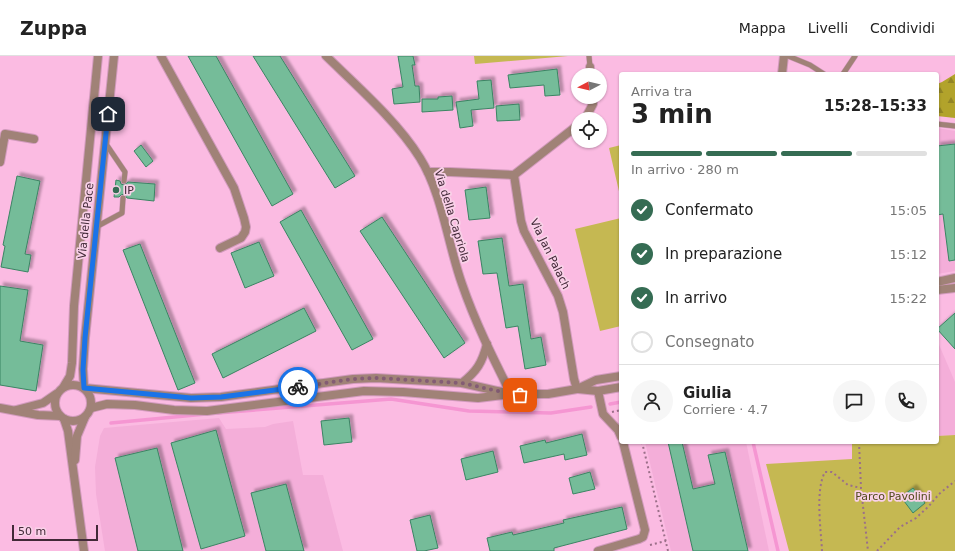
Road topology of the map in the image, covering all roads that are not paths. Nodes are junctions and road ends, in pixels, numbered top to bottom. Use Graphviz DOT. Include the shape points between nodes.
graph roads {
  1 [pos="98,56"];
  2 [pos="114,56"];
  3 [pos="161,56"];
  4 [pos="326,56"];
  5 [pos="589,56"];
  6 [pos="784,56"];
  7 [pos="788,56"];
  8 [pos="855,56"];
  9 [pos="590,68"];
  10 [pos="782,72"];
  11 [pos="821,72"];
  12 [pos="844,72"];
  13 [pos="939,124"];
  14 [pos="955,126"];
  15 [pos="571,130"];
  16 [pos="34,139"];
  17 [pos="105,143"];
  18 [pos="0,162"];
  19 [pos="428,172"];
  20 [pos="514,175"];
  21 [pos="124,181"];
  22 [pos="123,198"];
  23 [pos="96,227"];
  24 [pos="220,248"];
  25 [pos="955,278"];
  26 [pos="939,282"];
  27 [pos="955,288"];
  28 [pos="939,290"];
  29 [pos="486,344"];
  30 [pos="619,376"];
  31 [pos="462,383"];
  32 [pos="64,386"];
  33 [pos="619,387"];
  34 [pos="84,388"];
  35 [pos="577,389"];
  36 [pos="598,390"];
  37 [pos="56,394"];
  38 [pos="511,394"];
  39 [pos="0,408"];
  40 [pos="91,408"];
  41 [pos="15,410"];
  42 [pos="62,417"];
  43 [pos="85,417"];
  44 [pos="619,433"];
  45 [pos="624,444"];
  46 [pos="74,475"];
  47 [pos="84,551"];
  48 [pos="598,551"];
  1 -- 32 [label="street, Via della Pace" via="74,306 72,363 70,376"];
  2 -- 17 [label="street, Via della Pace"];
  3 -- 24 [label="street" via="234,188 244,218 245,232 241,238"];
  4 -- 19 [label="street, Via della Capriola" via="412,144"];
  5 -- 9 [label="lane"];
  6 -- 10 [label="street"];
  7 -- 11 [label="lane"];
  8 -- 12 [label="lane"];
  13 -- 14 [label="lane"];
  15 -- 20 [label="street"];
  16 -- 18 [label="street" via="5,134"];
  17 -- 21 [label="lane" via="125,172"];
  17 -- 23 [label="street, Via della Pace"];
  19 -- 20 [label="street"];
  19 -- 29 [label="street, Via della Capriola" via="462,284"];
  20 -- 35 [label="street, Via Jan Palach" via="524,231 558,296 563,312"];
  22 -- 23 [label="lane" via="122,213"];
  23 -- 34 [label="street, Via della Pace" via="84,359"];
  25 -- 26 [label="street"];
  27 -- 28 [label="street"];
  29 -- 31 [label="street" via="480,366"];
  29 -- 38 [label="street, Via della Capriola"];
  30 -- 35 [label="street" via="596,380"];
  31 -- 34 [label="street" via="360,378 248,394 191,398"];
  31 -- 38 [label="street"];
  32 -- 34 [label="street" via="74,384"];
  32 -- 37 [label="street"];
  33 -- 36 [label="street"];
  34 -- 40 [label="street" via="90,397"];
  35 -- 36 [label="street"];
  35 -- 38 [label="street" via="548,394"];
  36 -- 44 [label="street" via="603,414"];
  37 -- 41 [label="street" via="43,403"];
  37 -- 42 [label="street" via="54,406"];
  38 -- 40 [label="street" via="478,398 364,391 207,411 107,404"];
  39 -- 41 [label="street"];
  40 -- 43 [label="street"];
  41 -- 42 [label="street"];
  42 -- 43 [label="street" via="75,421"];
  42 -- 46 [label="street" via="68,431"];
  43 -- 46 [label="street" via="77,436"];
  45 -- 48 [label="street" via="645,530 639,539"];
  46 -- 47 [label="street"];
}
